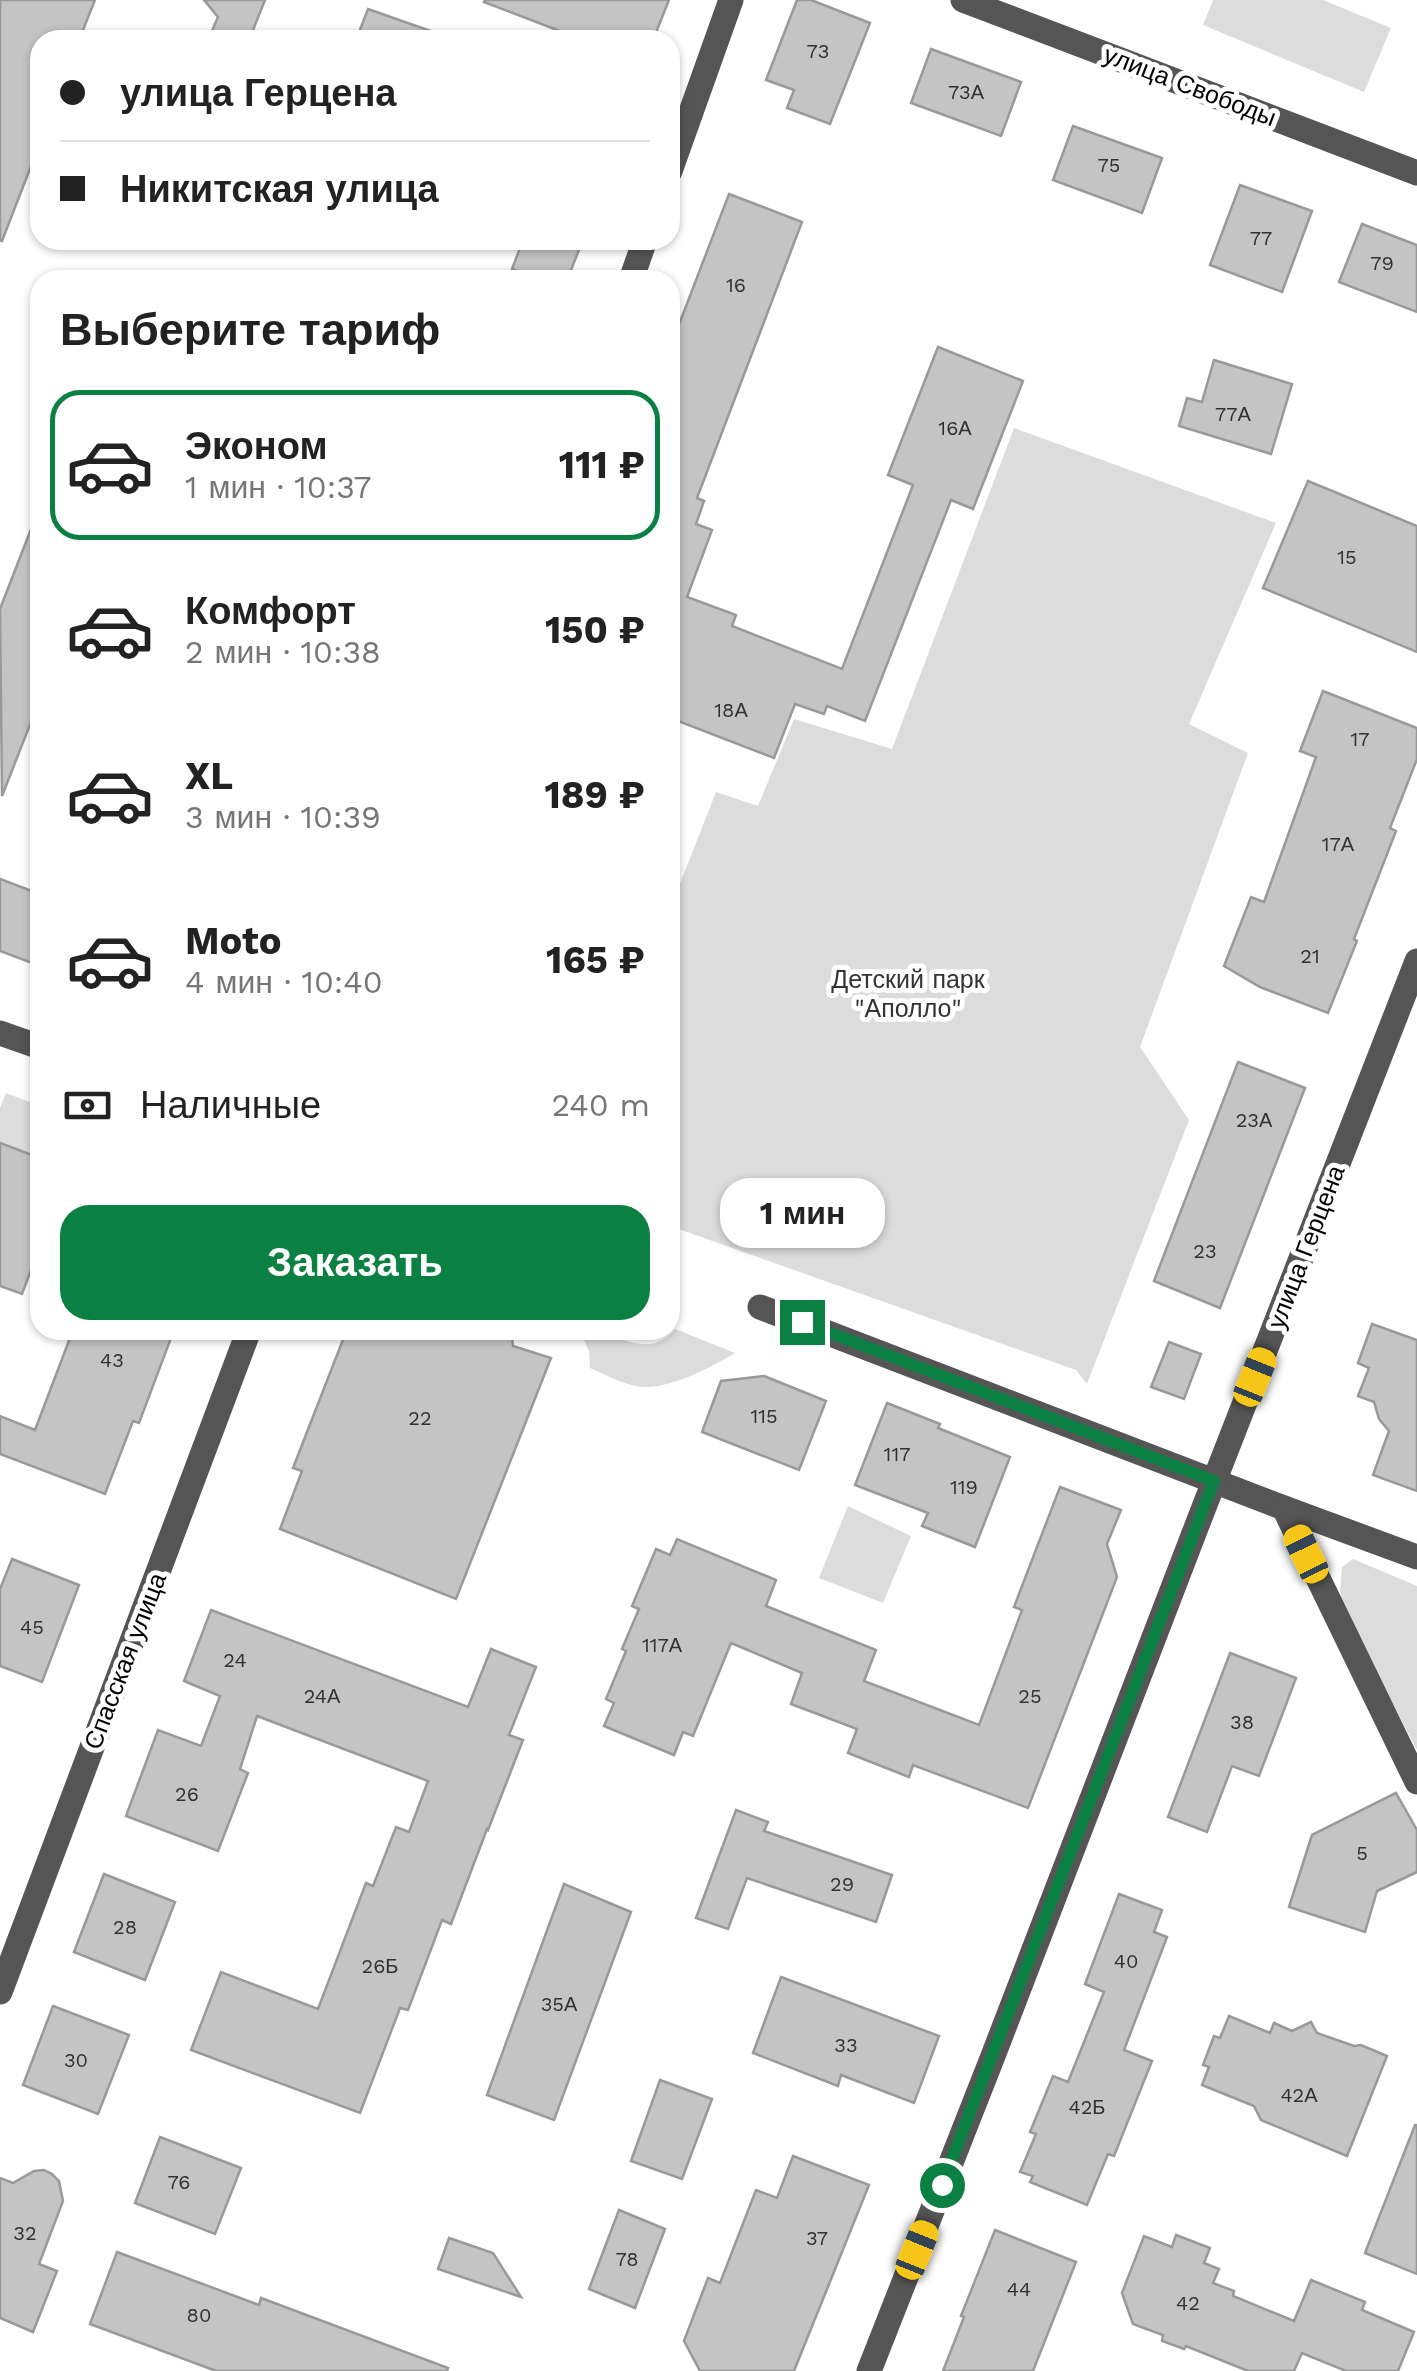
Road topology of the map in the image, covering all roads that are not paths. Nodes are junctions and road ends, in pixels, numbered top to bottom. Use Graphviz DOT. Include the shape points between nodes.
graph roads {
  1 [pos="732,0"];
  2 [pos="963,0"];
  3 [pos="680,143"];
  4 [pos="1417,173"];
  5 [pos="1417,960"];
  6 [pos="0,1032"];
  7 [pos="30,1043"];
  8 [pos="760,1306"];
  9 [pos="245,1340"];
  10 [pos="1214,1481"];
  11 [pos="1284,1508"];
  12 [pos="1417,1557"];
  13 [pos="1417,1782"];
  14 [pos="0,1992"];
  15 [pos="868,2371"];
  1 -- 3 [label="street"];
  2 -- 4 [label="street, улица Свободы"];
  5 -- 10 [label="street, улица Герцена"];
  6 -- 7 [label="street"];
  8 -- 10 [label="street"];
  9 -- 14 [label="street, Спасская улица"];
  10 -- 11 [label="street"];
  10 -- 15 [label="street, улица Герцена"];
  11 -- 12 [label="street"];
  11 -- 13 [label="street"];
}
